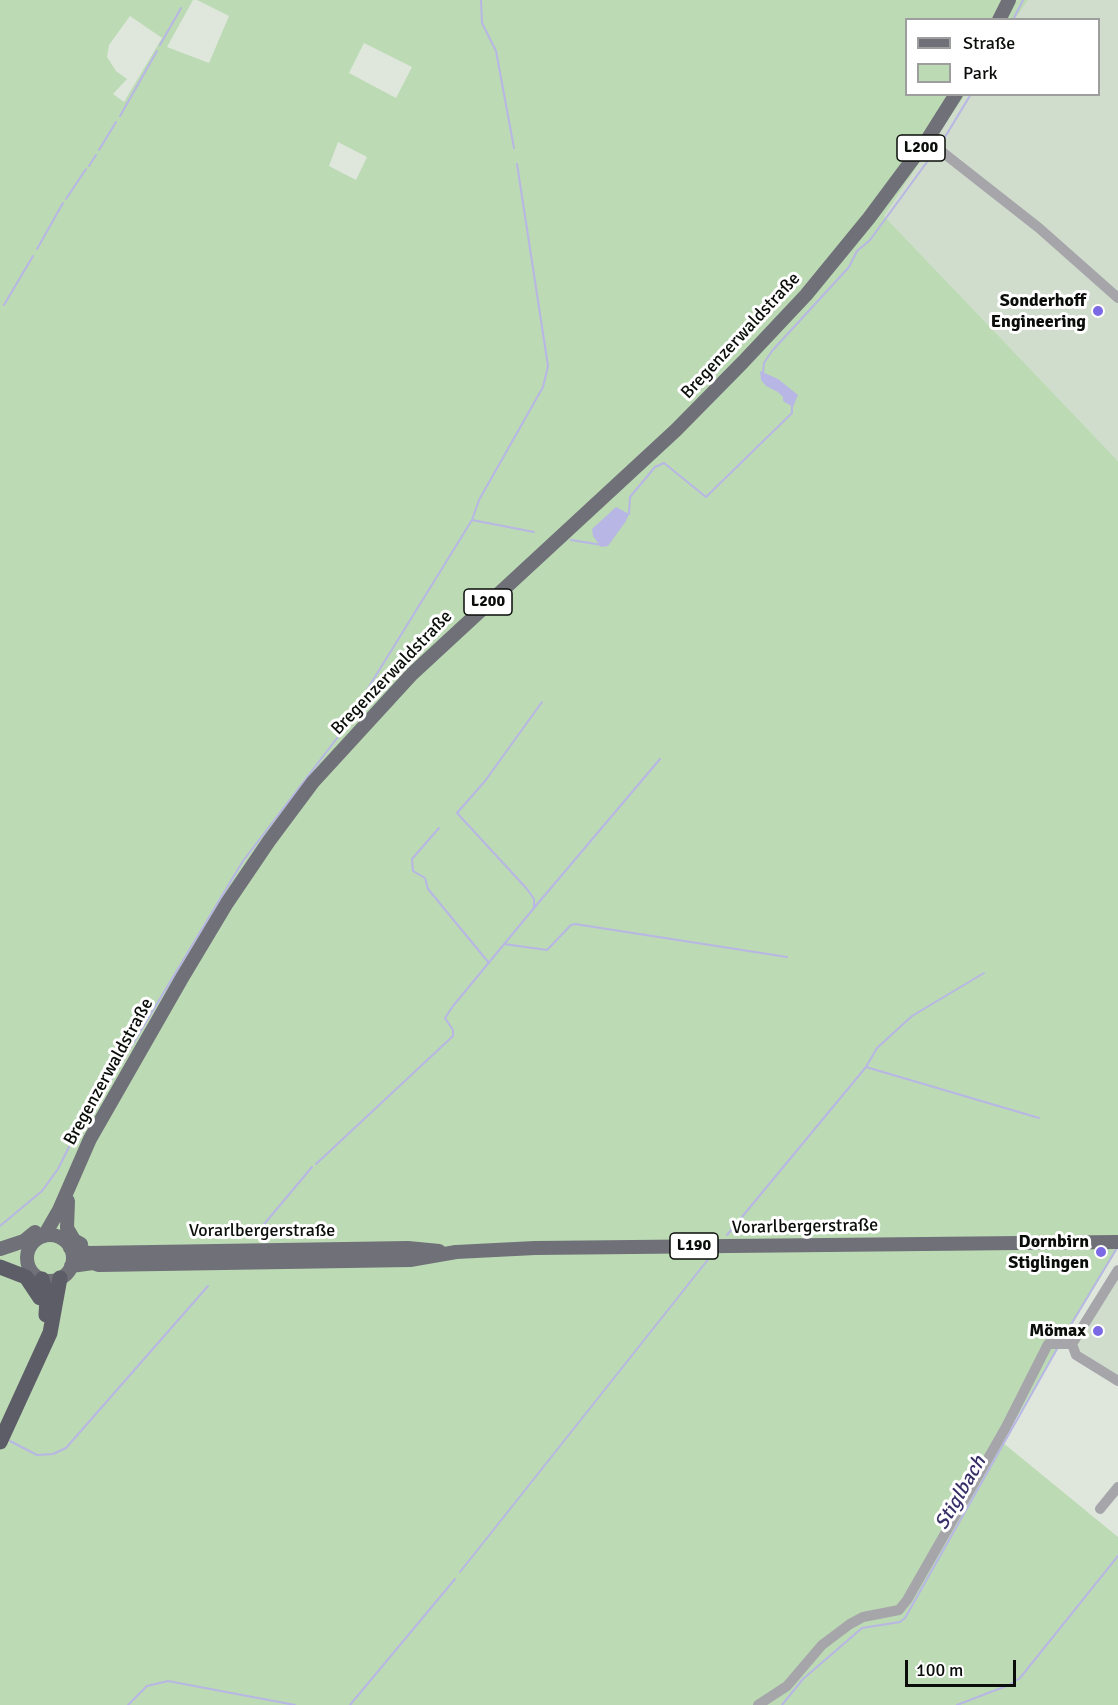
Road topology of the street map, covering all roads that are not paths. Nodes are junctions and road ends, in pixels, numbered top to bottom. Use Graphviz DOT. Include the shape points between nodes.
graph roads {
  1 [pos="1009,0"];
  2 [pos="1000,18"];
  3 [pos="955,96"];
  4 [pos="927,140"];
  5 [pos="1118,298"];
  6 [pos="69,1185"];
  7 [pos="59,1210"];
  8 [pos="44,1236"];
  9 [pos="1116,1242"];
  10 [pos="66,1244"];
  11 [pos="29,1248"];
  12 [pos="0,1249"];
  13 [pos="94,1251"];
  14 [pos="456,1252"];
  15 [pos="0,1254"];
  16 [pos="99,1265"];
  17 [pos="0,1266"];
  18 [pos="71,1266"];
  19 [pos="29,1268"];
  20 [pos="1118,1270"];
  21 [pos="60,1278"];
  22 [pos="42,1279"];
  23 [pos="56,1306"];
  24 [pos="46,1321"];
  25 [pos="1068,1344"];
  26 [pos="1118,1381"];
  27 [pos="0,1427"];
  28 [pos="0,1442"];
  29 [pos="1118,1487"];
  30 [pos="1100,1509"];
  31 [pos="758,1705"];
  1 -- 2 [label="main road"];
  3 -- 4 [label="main road, Bregenzerwaldstraße / L200"];
  4 -- 5 [label="street" via="1039,228"];
  4 -- 6 [label="main road, Bregenzerwaldstraße / L200" via="813,286 743,362 676,430 412,674 314,782 227,903 90,1139"];
  6 -- 7 [label="main road, Bregenzerwaldstraße / L200"];
  6 -- 12 [label="main road" via="40,1228 24,1241"];
  6 -- 13 [label="main road" via="67,1228 74,1240"];
  7 -- 8 [label="main road, Bregenzerwaldstraße / L200"];
  7 -- 10 [label="main road, Bregenzerwaldstraße / L200" via="59,1229"];
  8 -- 10 [label="main road, Vorarlbergerstraße / L190" via="54,1235"];
  8 -- 11 [label="main road"];
  9 -- 14 [label="main road, Vorarlbergerstraße / L190"];
  10 -- 13 [label="main road, Vorarlbergerstraße / L190" via="84,1252"];
  10 -- 18 [label="main road" via="73,1258"];
  11 -- 15 [label="main road"];
  11 -- 19 [label="main road"];
  13 -- 14 [label="main road, Vorarlbergerstraße / L190" via="408,1248"];
  14 -- 16 [label="main road, Vorarlbergerstraße / L190" via="410,1260"];
  16 -- 18 [label="main road, Vorarlbergerstraße / L190"];
  16 -- 23 [label="main road" via="71,1278"];
  17 -- 19 [label="main road"];
  17 -- 24 [label="highway" via="32,1282"];
  18 -- 21 [label="main road"];
  19 -- 22 [label="main road"];
  20 -- 25 [label="street"];
  21 -- 22 [label="main road"];
  21 -- 23 [label="highway"];
  22 -- 24 [label="highway" via="47,1298"];
  23 -- 28 [label="highway" via="50,1333"];
  24 -- 27 [label="highway"];
  25 -- 26 [label="street" via="1076,1354"];
  25 -- 31 [label="street" via="1048,1344 907,1600 893,1612 863,1617 850,1624 822,1645 787,1686"];
  29 -- 30 [label="street"];
}
